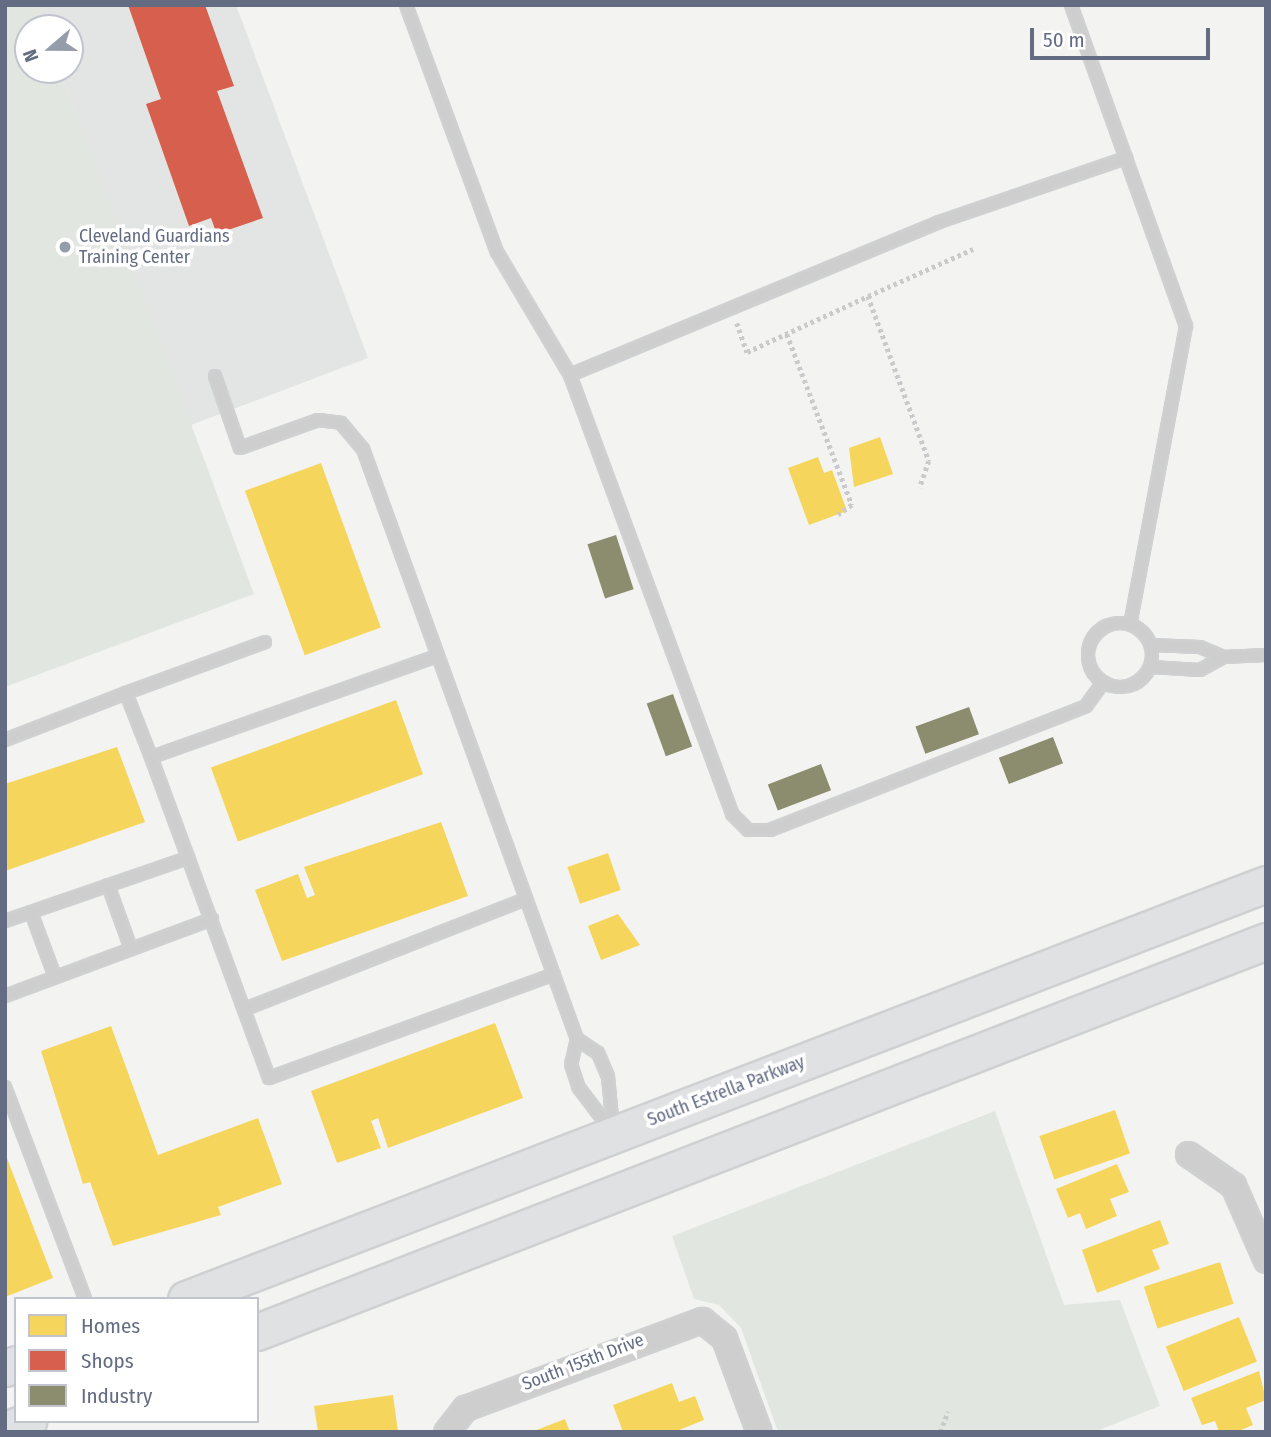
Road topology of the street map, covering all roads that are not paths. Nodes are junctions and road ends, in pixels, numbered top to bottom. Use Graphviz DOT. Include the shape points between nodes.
graph roads {
  1 [pos="406,5"];
  2 [pos="1071,5"];
  3 [pos="1126,158"];
  4 [pos="570,375"];
  5 [pos="215,376"];
  6 [pos="1130,624"];
  7 [pos="265,642"];
  8 [pos="1152,645"];
  9 [pos="1266,655"];
  10 [pos="437,656"];
  11 [pos="1223,657"];
  12 [pos="1151,667"];
  13 [pos="1103,682"];
  14 [pos="127,693"];
  15 [pos="5,740"];
  16 [pos="151,757"];
  17 [pos="188,858"];
  18 [pos="1266,884"];
  19 [pos="108,885"];
  20 [pos="526,899"];
  21 [pos="31,912"];
  22 [pos="212,919"];
  23 [pos="5,921"];
  24 [pos="1266,940"];
  25 [pos="131,949"];
  26 [pos="554,974"];
  27 [pos="55,978"];
  28 [pos="5,996"];
  29 [pos="245,1009"];
  30 [pos="578,1039"];
  31 [pos="5,1087"];
  32 [pos="614,1134"];
  33 [pos="1188,1154"];
  34 [pos="1266,1260"];
  35 [pos="84,1297"];
  36 [pos="191,1297"];
  37 [pos="259,1331"];
  38 [pos="23,1423"];
  39 [pos="5,1430"];
  40 [pos="446,1432"];
  41 [pos="759,1432"];
  1 -- 4 [label="lane" via="498,251"];
  2 -- 3 [label="lane"];
  3 -- 4 [label="lane" via="939,222"];
  3 -- 6 [label="lane" via="1186,326"];
  4 -- 13 [label="lane" via="732,814 748,830 770,830 1067,714 1086,706"];
  5 -- 10 [label="lane" via="240,448 318,421 341,422 363,449"];
  6 -- 8 [label="lane"];
  6 -- 13 [label="lane" via="1101,628 1089,645 1090,665"];
  7 -- 14 [label="lane"];
  8 -- 11 [label="lane" via="1200,647"];
  8 -- 12 [label="lane"];
  9 -- 11 [label="lane"];
  10 -- 16 [label="lane"];
  10 -- 20 [label="lane"];
  11 -- 12 [label="lane" via="1200,670"];
  12 -- 13 [label="lane" via="1125,687"];
  14 -- 15 [label="lane"];
  14 -- 16 [label="lane"];
  16 -- 17 [label="lane"];
  17 -- 19 [label="lane"];
  17 -- 22 [label="lane"];
  18 -- 32 [label="main road, South Estrella Parkway"];
  19 -- 21 [label="lane"];
  19 -- 25 [label="lane"];
  20 -- 26 [label="lane"];
  20 -- 29 [label="lane"];
  21 -- 23 [label="lane"];
  21 -- 27 [label="lane"];
  22 -- 25 [label="lane"];
  22 -- 29 [label="lane"];
  24 -- 37 [label="main road"];
  25 -- 27 [label="lane"];
  26 -- 29 [label="lane" via="269,1078"];
  26 -- 30 [label="lane"];
  27 -- 28 [label="lane"];
  30 -- 32 [label="lane" via="598,1053 608,1077"];
  30 -- 32 [label="lane" via="570,1064 579,1088"];
  31 -- 35 [label="lane"];
  32 -- 36 [label="main road, South Estrella Parkway"];
  33 -- 34 [label="street" via="1233,1185"];
  38 -- 39 [label="main road"];
  40 -- 41 [label="street, South 155th Drive" via="465,1408 702,1320 724,1338"];
}
